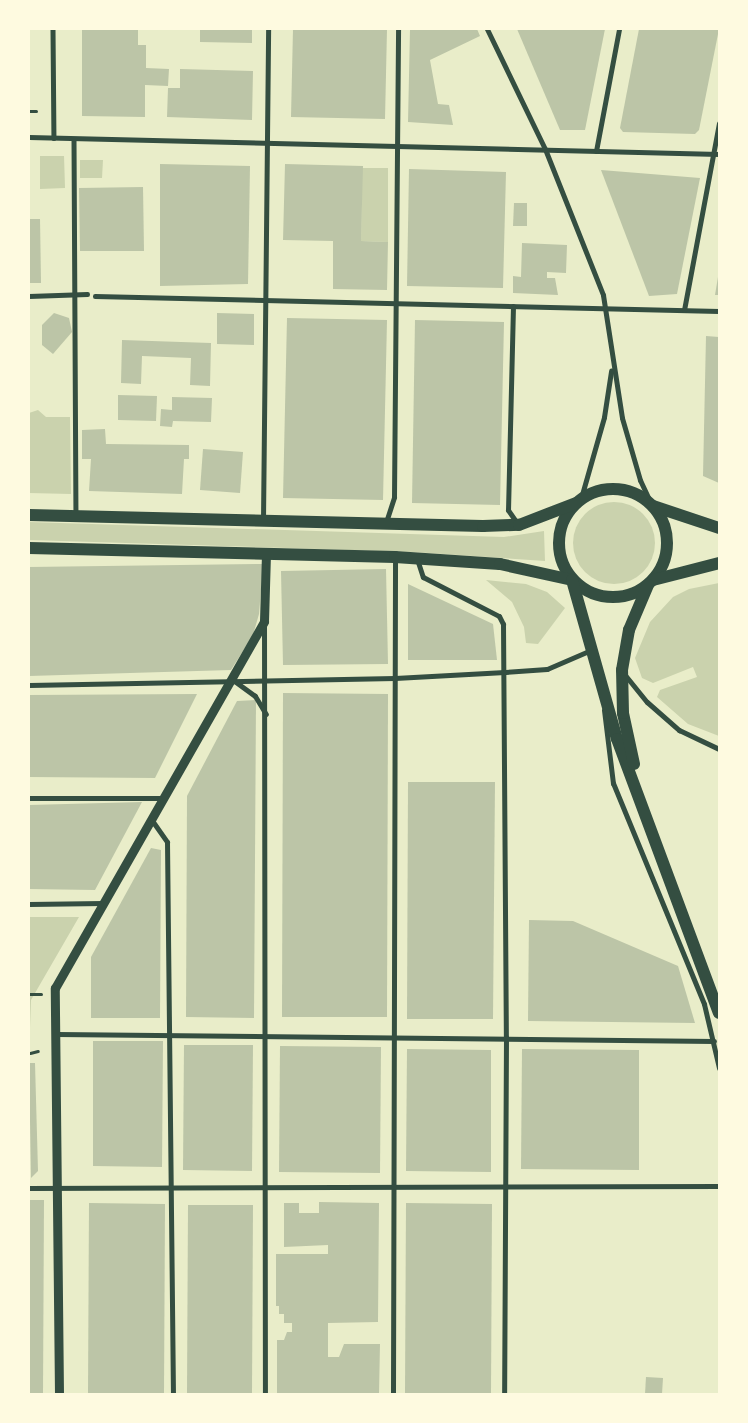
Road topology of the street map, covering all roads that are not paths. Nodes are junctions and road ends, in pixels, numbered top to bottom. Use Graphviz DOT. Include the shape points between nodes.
graph roads {
  1 [pos="53,29"];
  2 [pos="268,29"];
  3 [pos="398,29"];
  4 [pos="487,29"];
  5 [pos="619,29"];
  6 [pos="719,123"];
  7 [pos="29,137"];
  8 [pos="54,138"];
  9 [pos="74,139"];
  10 [pos="268,143"];
  11 [pos="398,147"];
  12 [pos="544,149"];
  13 [pos="596,151"];
  14 [pos="716,154"];
  15 [pos="87,294"];
  16 [pos="29,296"];
  17 [pos="75,296"];
  18 [pos="94,296"];
  19 [pos="138,297"];
  20 [pos="265,299"];
  21 [pos="397,303"];
  22 [pos="513,306"];
  23 [pos="607,308"];
  24 [pos="684,310"];
  25 [pos="719,311"];
  26 [pos="612,366"];
  27 [pos="578,501"];
  28 [pos="653,506"];
  29 [pos="29,515"];
  30 [pos="76,517"];
  31 [pos="263,521"];
  32 [pos="385,524"];
  33 [pos="519,524"];
  34 [pos="719,528"];
  35 [pos="29,548"];
  36 [pos="266,554"];
  37 [pos="395,557"];
  38 [pos="417,558"];
  39 [pos="719,563"];
  40 [pos="572,580"];
  41 [pos="651,583"];
  42 [pos="264,621"];
  43 [pos="593,649"];
  44 [pos="622,670"];
  45 [pos="505,672"];
  46 [pos="395,678"];
  47 [pos="266,679"];
  48 [pos="232,680"];
  49 [pos="601,680"];
  50 [pos="29,685"];
  51 [pos="266,715"];
  52 [pos="719,749"];
  53 [pos="29,798"];
  54 [pos="164,798"];
  55 [pos="152,819"];
  56 [pos="104,903"];
  57 [pos="29,904"];
  58 [pos="719,986"];
  59 [pos="719,1014"];
  60 [pos="57,1034"];
  61 [pos="169,1034"];
  62 [pos="265,1035"];
  63 [pos="396,1036"];
  64 [pos="506,1037"];
  65 [pos="714,1041"];
  66 [pos="719,1068"];
  67 [pos="719,1186"];
  68 [pos="29,1188"];
  69 [pos="57,1188"];
  70 [pos="171,1188"];
  71 [pos="265,1188"];
  72 [pos="396,1188"];
  73 [pos="505,1188"];
  74 [pos="59,1394"];
  75 [pos="173,1394"];
  76 [pos="265,1394"];
  77 [pos="393,1394"];
  78 [pos="504,1394"];
  1 -- 8 [label="street"];
  2 -- 10 [label="street"];
  3 -- 11 [label="street"];
  4 -- 12 [label="street"];
  5 -- 13 [label="street"];
  6 -- 14 [label="street"];
  7 -- 8 [label="street"];
  8 -- 9 [label="street"];
  9 -- 10 [label="street"];
  9 -- 17 [label="street"];
  10 -- 11 [label="street"];
  10 -- 20 [label="street"];
  11 -- 12 [label="street"];
  11 -- 21 [label="street"];
  12 -- 13 [label="street"];
  12 -- 23 [label="street" via="588,251"];
  13 -- 14 [label="street"];
  14 -- 24 [label="street"];
  15 -- 17 [label="street"];
  16 -- 17 [label="street"];
  17 -- 30 [label="street"];
  18 -- 19 [label="street"];
  19 -- 20 [label="street"];
  20 -- 21 [label="street"];
  20 -- 31 [label="street"];
  21 -- 22 [label="street"];
  21 -- 32 [label="street" via="394,496"];
  22 -- 23 [label="street"];
  22 -- 33 [label="street" via="508,510 513,521"];
  23 -- 24 [label="street"];
  23 -- 26 [label="street"];
  24 -- 25 [label="street"];
  26 -- 27 [label="street" via="604,417"];
  26 -- 28 [label="street" via="629,447"];
  27 -- 28 [label="main road" via="596,491 626,490"];
  27 -- 33 [label="main road"];
  27 -- 40 [label="main road" via="560,527 558,545 562,562"];
  28 -- 34 [label="main road"];
  28 -- 41 [label="main road" via="663,523 667,539 666,556"];
  29 -- 30 [label="main road"];
  30 -- 31 [label="main road"];
  31 -- 32 [label="main road"];
  32 -- 33 [label="main road"];
  35 -- 36 [label="main road"];
  36 -- 37 [label="main road"];
  36 -- 42 [label="street"];
  37 -- 38 [label="main road"];
  37 -- 46 [label="street"];
  38 -- 40 [label="main road" via="500,564"];
  38 -- 45 [label="street" via="423,577 499,616 503,624"];
  39 -- 41 [label="main road"];
  40 -- 41 [label="main road" via="594,594 610,598 628,596"];
  40 -- 43 [label="main road"];
  41 -- 44 [label="main road" via="629,630"];
  42 -- 47 [label="street"];
  42 -- 48 [label="street"];
  43 -- 45 [label="street" via="547,669"];
  43 -- 49 [label="main road"];
  44 -- 52 [label="street" via="647,702 679,730"];
  44 -- 58 [label="main road" via="623,714 634,763"];
  45 -- 46 [label="street"];
  45 -- 64 [label="street"];
  46 -- 47 [label="street"];
  46 -- 63 [label="street"];
  47 -- 48 [label="street"];
  47 -- 51 [label="street"];
  48 -- 50 [label="street"];
  48 -- 51 [label="street" via="255,696"];
  48 -- 54 [label="street"];
  49 -- 59 [label="main road" via="627,766"];
  49 -- 65 [label="street" via="607,756 613,783 704,1004"];
  51 -- 62 [label="street"];
  53 -- 54 [label="street"];
  54 -- 55 [label="street"];
  55 -- 56 [label="street"];
  55 -- 61 [label="street" via="167,842"];
  56 -- 57 [label="street"];
  56 -- 60 [label="street" via="55,988"];
  60 -- 61 [label="street"];
  60 -- 69 [label="street"];
  61 -- 62 [label="street"];
  61 -- 70 [label="street"];
  62 -- 63 [label="street"];
  62 -- 71 [label="street"];
  63 -- 64 [label="street"];
  63 -- 72 [label="street"];
  64 -- 65 [label="street"];
  64 -- 73 [label="street"];
  65 -- 66 [label="street"];
  67 -- 73 [label="street"];
  68 -- 69 [label="street"];
  69 -- 70 [label="street"];
  69 -- 74 [label="street"];
  70 -- 71 [label="street"];
  70 -- 75 [label="street"];
  71 -- 72 [label="street"];
  71 -- 76 [label="street"];
  72 -- 73 [label="street"];
  72 -- 77 [label="street"];
  73 -- 78 [label="street"];
}
